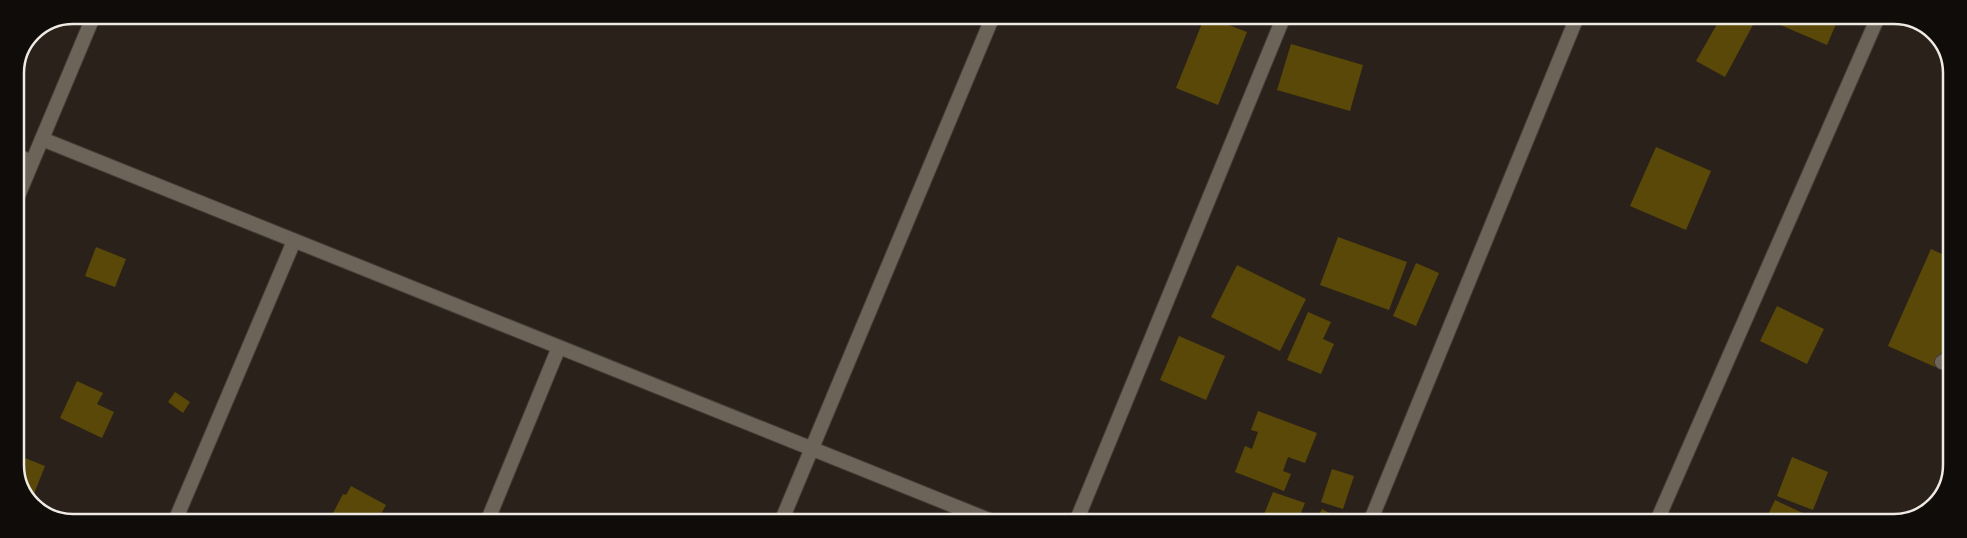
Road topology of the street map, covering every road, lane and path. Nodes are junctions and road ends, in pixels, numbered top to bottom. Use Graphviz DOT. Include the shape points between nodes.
graph roads {
  1 [pos="90,24"];
  2 [pos="990,24"];
  3 [pos="1281,24"];
  4 [pos="1573,24"];
  5 [pos="1875,24"];
  6 [pos="42,139"];
  7 [pos="24,159"];
  8 [pos="32,162"];
  9 [pos="24,181"];
  10 [pos="294,241"];
  11 [pos="559,347"];
  12 [pos="812,449"];
  13 [pos="178,514"];
  14 [pos="490,514"];
  15 [pos="784,514"];
  16 [pos="974,514"];
  17 [pos="1079,514"];
  18 [pos="1373,514"];
  19 [pos="1660,514"];
  1 -- 6 [label="street"];
  2 -- 12 [label="street"];
  3 -- 17 [label="street"];
  4 -- 18 [label="street"];
  5 -- 19 [label="street"];
  6 -- 8 [label="street"];
  6 -- 10 [label="street"];
  7 -- 8 [label="street"];
  8 -- 9 [label="street"];
  10 -- 11 [label="street"];
  10 -- 13 [label="street"];
  11 -- 12 [label="street"];
  11 -- 14 [label="street"];
  12 -- 15 [label="street"];
  12 -- 16 [label="street"];
}
